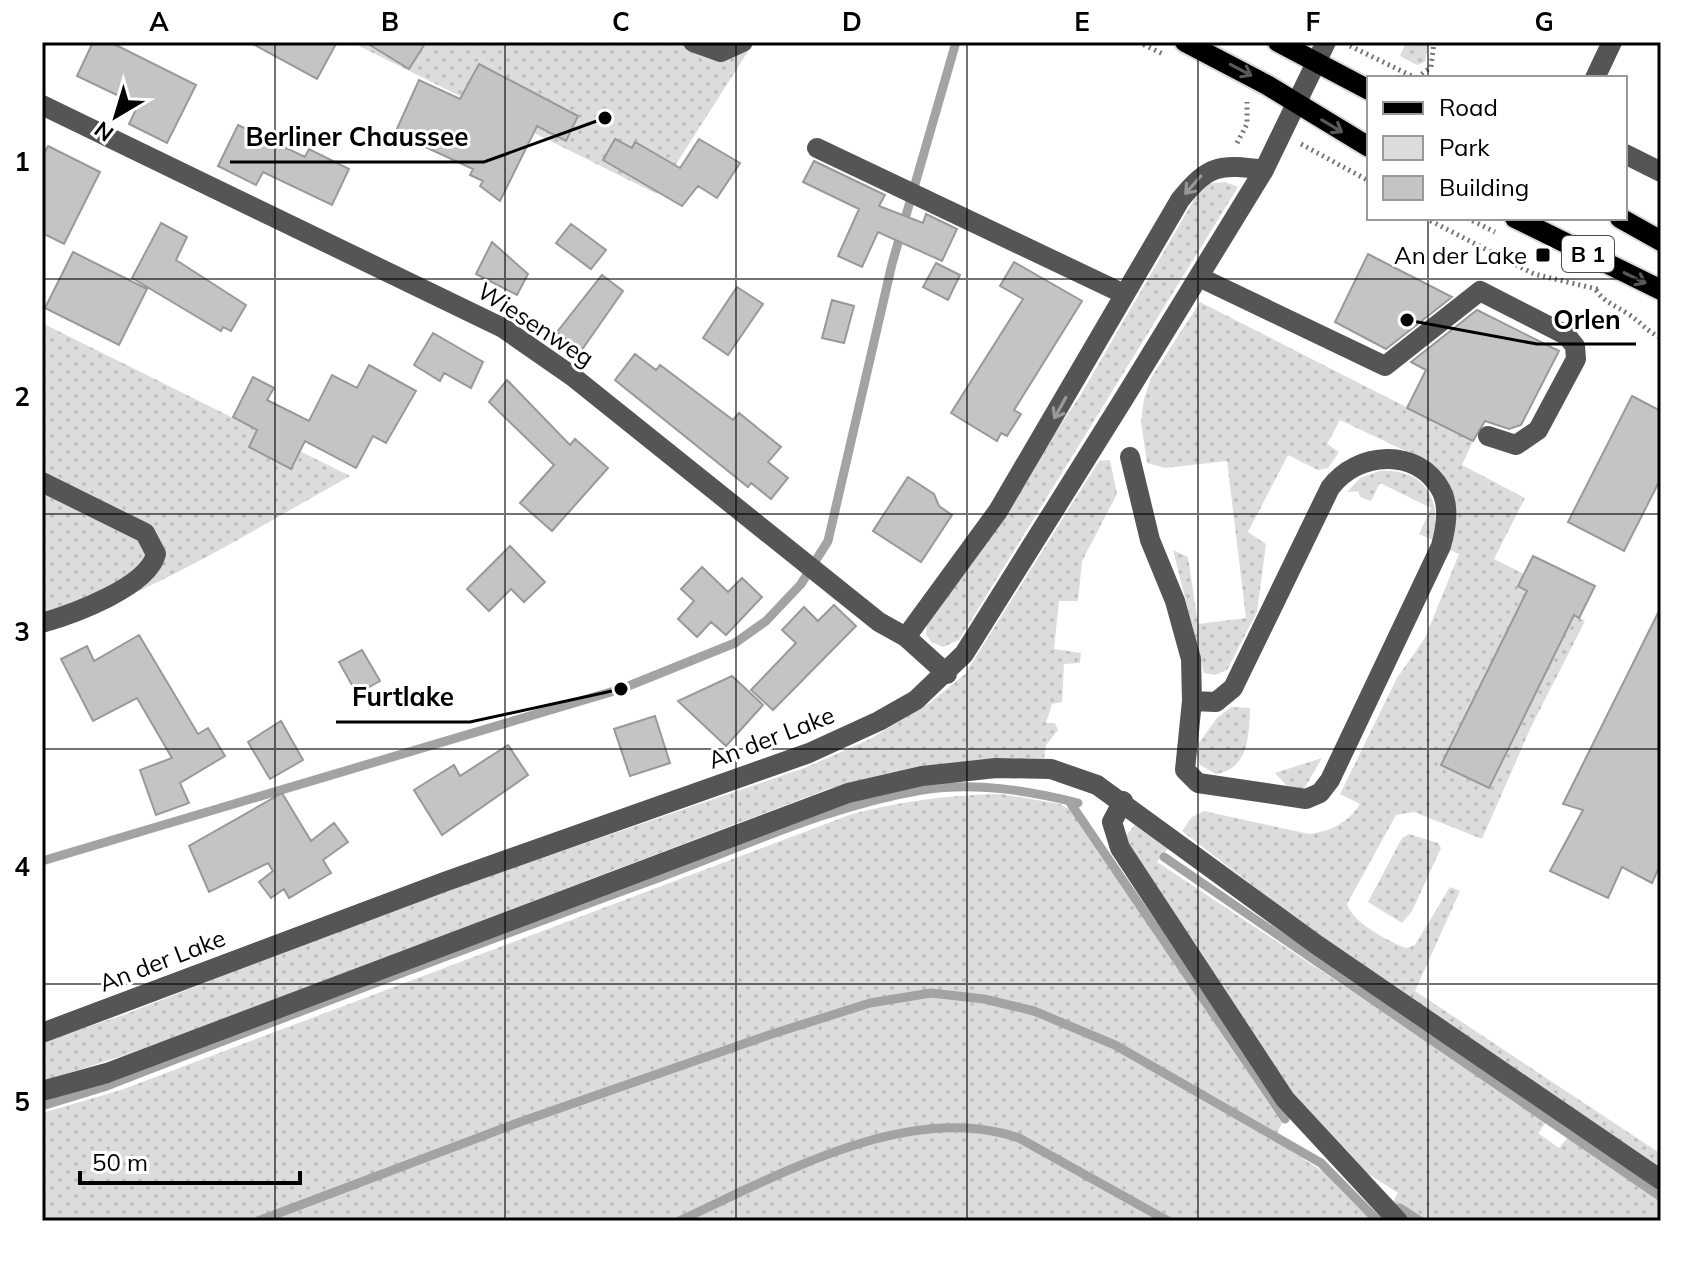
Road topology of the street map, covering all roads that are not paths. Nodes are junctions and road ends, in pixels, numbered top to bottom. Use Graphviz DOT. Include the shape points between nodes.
graph roads {
  1 [pos="693,42"];
  2 [pos="743,42"];
  3 [pos="1185,42"];
  4 [pos="1278,42"];
  5 [pos="1326,42"];
  6 [pos="1612,42"];
  7 [pos="1316,61"];
  8 [pos="1596,76"];
  9 [pos="1367,89"];
  10 [pos="1296,103"];
  11 [pos="42,105"];
  12 [pos="1367,146"];
  13 [pos="817,148"];
  14 [pos="1627,155"];
  15 [pos="1264,170"];
  16 [pos="1661,172"];
  17 [pos="1519,220"];
  18 [pos="1624,220"];
  19 [pos="1661,241"];
  20 [pos="1199,277"];
  21 [pos="1661,290"];
  22 [pos="1124,294"];
  23 [pos="1488,436"];
  24 [pos="1130,457"];
  25 [pos="42,482"];
  26 [pos="42,623"];
  27 [pos="906,637"];
  28 [pos="947,674"];
  29 [pos="1192,701"];
  30 [pos="1123,801"];
  31 [pos="42,1033"];
  32 [pos="42,1091"];
  33 [pos="1661,1180"];
  34 [pos="1398,1221"];
  1 -- 2 [label="street" via="716,52"];
  3 -- 10 [label="main road, one-way"];
  4 -- 7 [label="main road"];
  5 -- 7 [label="street, An der Lake"];
  6 -- 8 [label="street"];
  7 -- 9 [label="main road"];
  7 -- 10 [label="street, An der Lake"];
  10 -- 12 [label="main road, one-way"];
  10 -- 15 [label="street, An der Lake"];
  11 -- 27 [label="street, Wiesenweg" via="503,328 572,376 879,622"];
  13 -- 22 [label="street"];
  14 -- 16 [label="street"];
  15 -- 20 [label="street, An der Lake"];
  15 -- 22 [label="street, one-way" via="1226,165 1200,175"];
  17 -- 21 [label="main road, B 1, one-way"];
  18 -- 19 [label="main road, B 1"];
  20 -- 23 [label="street" via="1385,366 1480,291 1566,335 1575,346 1576,359 1538,430 1516,445"];
  20 -- 28 [label="street, An der Lake"];
  22 -- 27 [label="street, one-way" via="998,511"];
  24 -- 29 [label="street" via="1150,540 1181,616 1191,659"];
  25 -- 26 [label="street" via="145,533 156,554 132,583"];
  27 -- 28 [label="street, Wiesenweg"];
  28 -- 31 [label="street, An der Lake" via="916,700 809,753"];
  29 -- 29 [label="street" via="1183,763 1193,780 1306,799 1320,793 1441,546 1446,518 1436,483 1410,463 1387,458 1356,466 1338,478 1233,688 1216,702"];
  30 -- 32 [label="street" via="1069,773 1032,767 922,776 848,793 107,1073"];
  30 -- 33 [label="street" via="1317,945"];
  30 -- 34 [label="street" via="1112,822 1120,848 1250,1047 1304,1123"];
}
